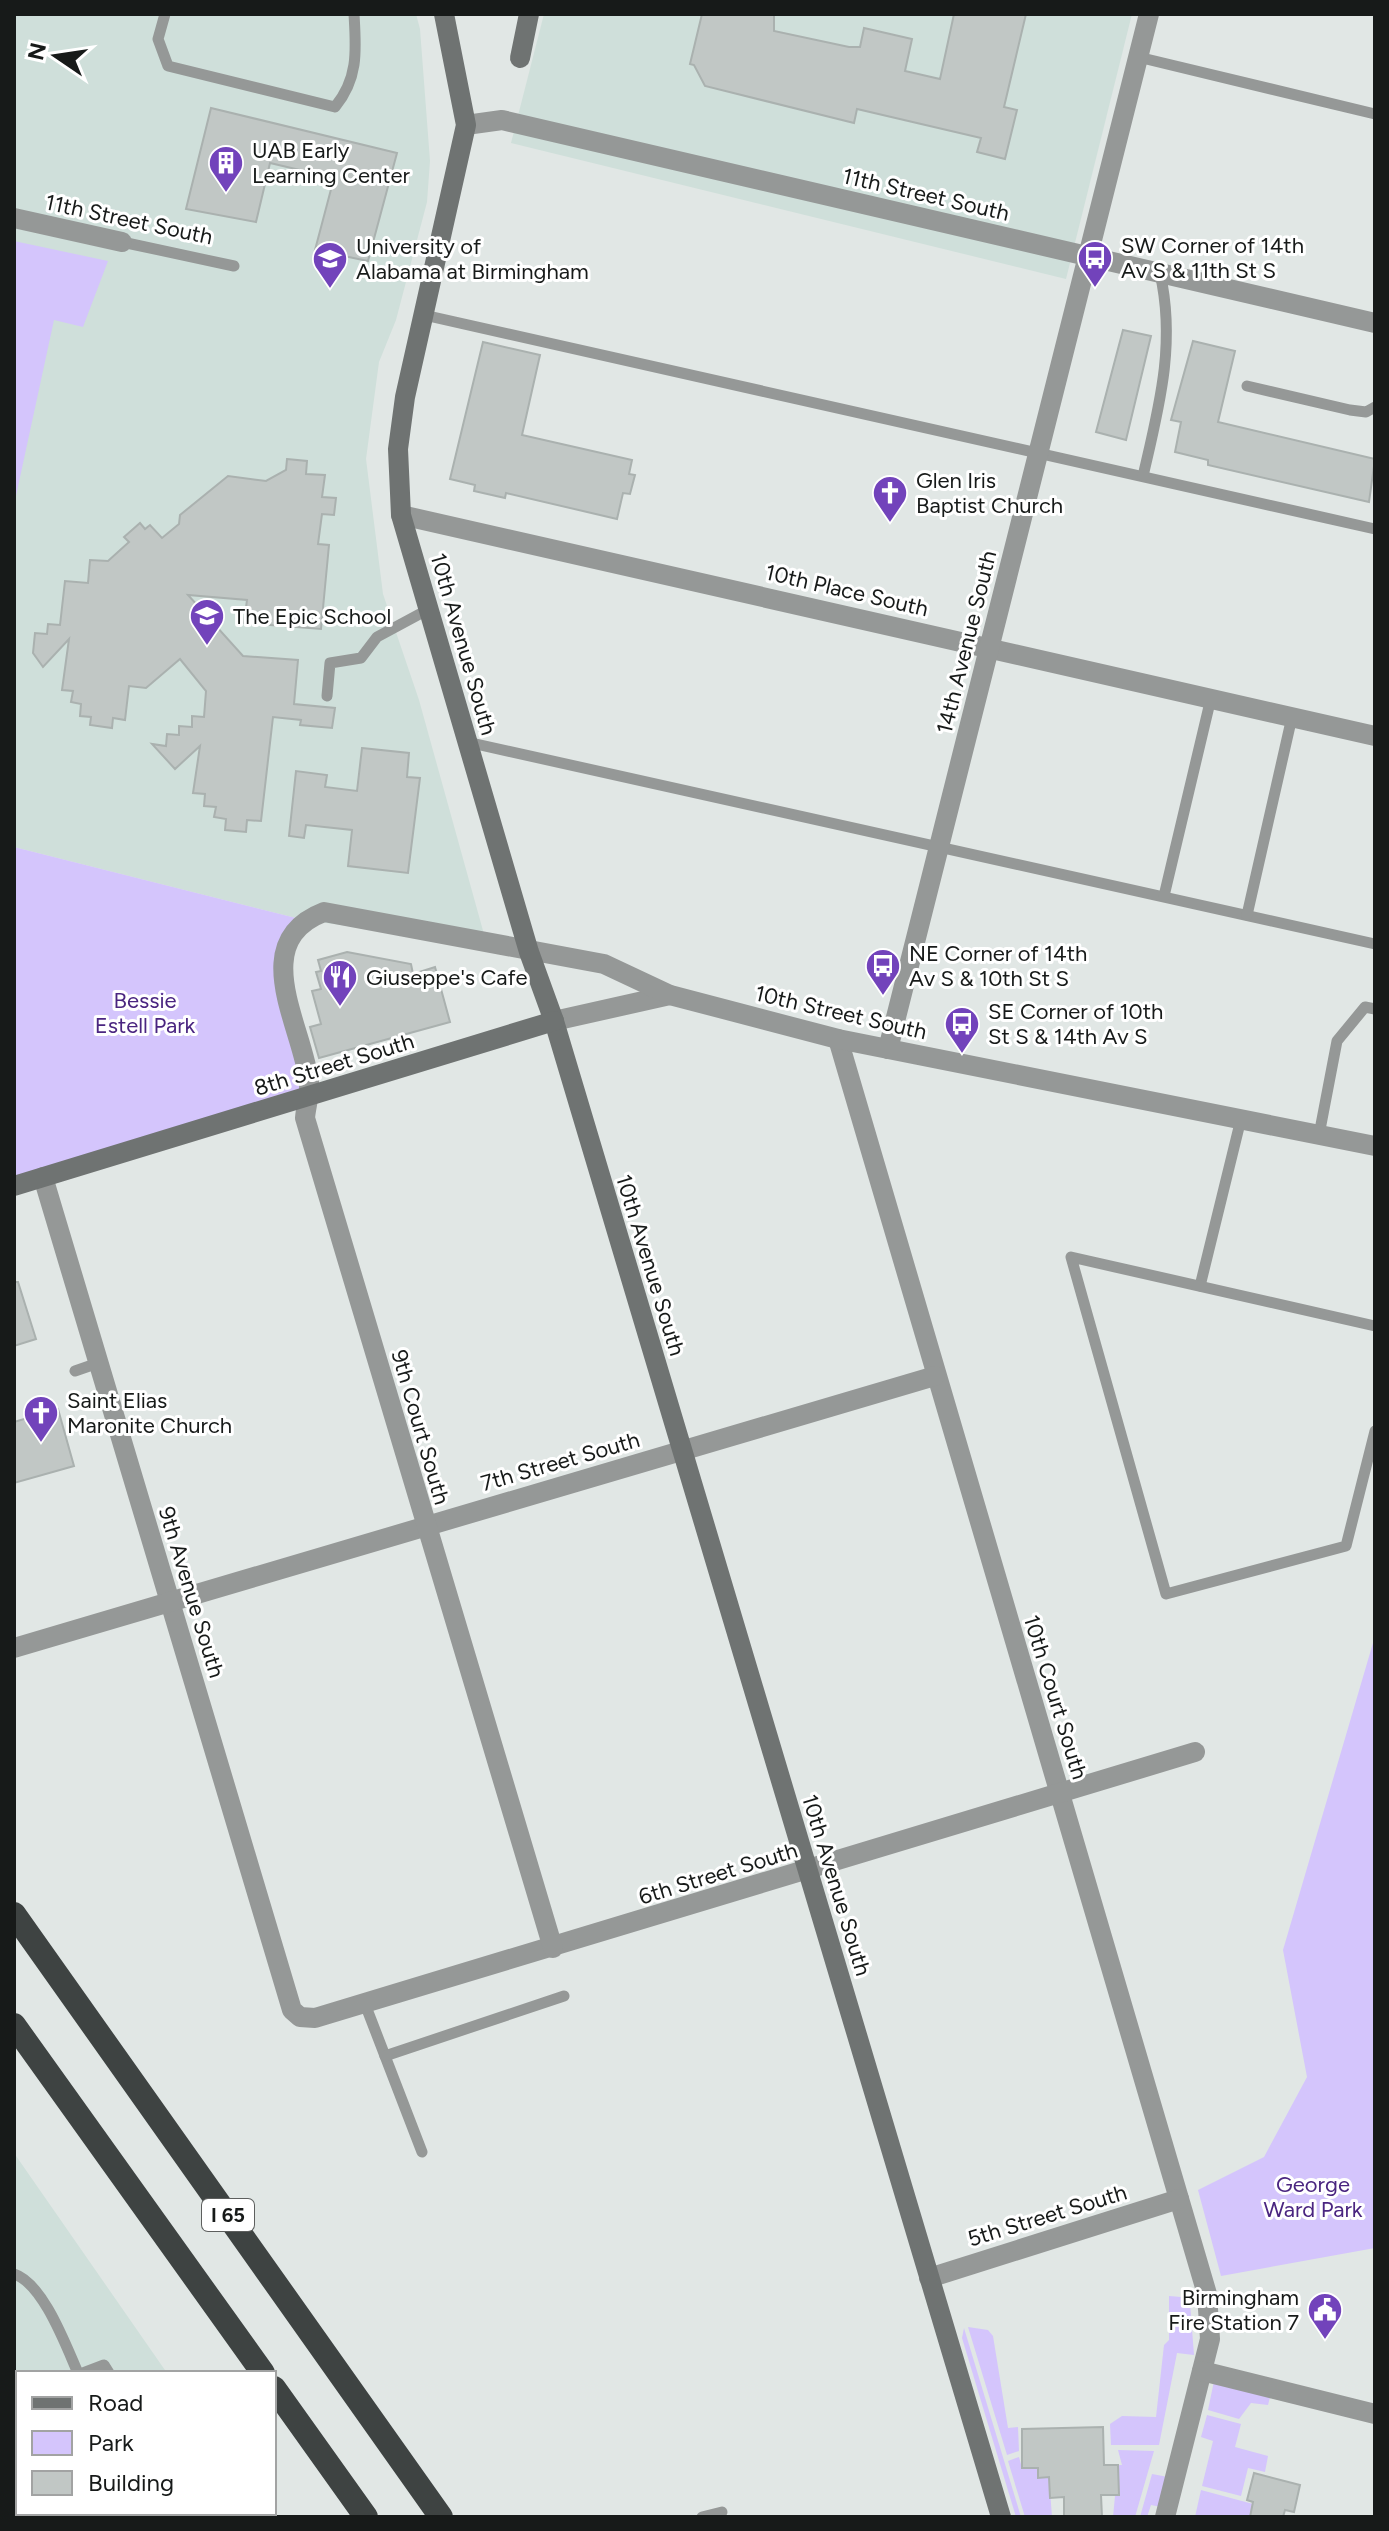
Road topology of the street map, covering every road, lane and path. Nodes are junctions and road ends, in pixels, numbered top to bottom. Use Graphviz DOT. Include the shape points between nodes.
graph roads {
  1 [pos="165,14"];
  2 [pos="354,14"];
  3 [pos="444,14"];
  4 [pos="529,14"];
  5 [pos="1149,14"];
  6 [pos="1138,57"];
  7 [pos="520,58"];
  8 [pos="1375,114"];
  9 [pos="466,125"];
  10 [pos="14,218"];
  11 [pos="122,242"];
  12 [pos="1089,256"];
  13 [pos="234,266"];
  14 [pos="1160,273"];
  15 [pos="424,315"];
  16 [pos="1375,323"];
  17 [pos="1247,386"];
  18 [pos="1375,407"];
  19 [pos="1039,452"];
  20 [pos="1143,476"];
  21 [pos="401,515"];
  22 [pos="1375,529"];
  23 [pos="429,609"];
  24 [pos="990,647"];
  25 [pos="327,696"];
  26 [pos="1211,698"];
  27 [pos="1292,717"];
  28 [pos="1375,736"];
  29 [pos="467,742"];
  30 [pos="940,845"];
  31 [pos="1164,896"];
  32 [pos="1247,915"];
  33 [pos="304,920"];
  34 [pos="1375,944"];
  35 [pos="529,952"];
  36 [pos="670,995"];
  37 [pos="1375,1009"];
  38 [pos="554,1021"];
  39 [pos="838,1039"];
  40 [pos="888,1049"];
  41 [pos="310,1097"];
  42 [pos="1241,1119"];
  43 [pos="1319,1135"];
  44 [pos="1375,1146"];
  45 [pos="43,1177"];
  46 [pos="14,1186"];
  47 [pos="1200,1286"];
  48 [pos="1375,1326"];
  49 [pos="98,1363"];
  50 [pos="75,1371"];
  51 [pos="935,1376"];
  52 [pos="1375,1431"];
  53 [pos="681,1451"];
  54 [pos="425,1526"];
  55 [pos="169,1601"];
  56 [pos="14,1648"];
  57 [pos="1195,1752"];
  58 [pos="1060,1795"];
  59 [pos="807,1870"];
  60 [pos="14,1914"];
  61 [pos="553,1948"];
  62 [pos="564,1996"];
  63 [pos="365,2004"];
  64 [pos="300,2017"];
  65 [pos="14,2025"];
  66 [pos="385,2056"];
  67 [pos="422,2152"];
  68 [pos="1179,2199"];
  69 [pos="14,2274"];
  70 [pos="929,2278"];
  71 [pos="79,2371"];
  72 [pos="86,2371"];
  73 [pos="108,2371"];
  74 [pos="262,2371"];
  75 [pos="1202,2371"];
  76 [pos="276,2391"];
  77 [pos="1375,2414"];
  78 [pos="722,2512"];
  79 [pos="366,2517"];
  80 [pos="441,2517"];
  81 [pos="702,2517"];
  82 [pos="1001,2517"];
  83 [pos="1165,2517"];
  1 -- 2 [label="lane" via="158,39 168,66 335,107 350,88 357,51"];
  3 -- 9 [label="street, 10th Avenue South"];
  4 -- 7 [label="street"];
  5 -- 6 [label="street, 14th Avenue South"];
  6 -- 8 [label="lane"];
  6 -- 12 [label="street, 14th Avenue South"];
  9 -- 12 [label="street, 11th Street South" via="502,120"];
  9 -- 15 [label="street, 10th Avenue South"];
  10 -- 11 [label="street, 11th Street South"];
  11 -- 13 [label="lane, 11th Street South"];
  12 -- 14 [label="street, 11th Street South"];
  12 -- 19 [label="street, 14th Avenue South"];
  14 -- 16 [label="street, 11th Street South"];
  14 -- 20 [label="lane" via="1168,352"];
  15 -- 19 [label="lane"];
  15 -- 21 [label="street, 10th Avenue South" via="398,449"];
  17 -- 18 [label="lane" via="1350,410"];
  19 -- 20 [label="lane"];
  19 -- 24 [label="street, 14th Avenue South"];
  20 -- 22 [label="lane"];
  21 -- 23 [label="street, 10th Avenue South"];
  21 -- 24 [label="street, 10th Place South"];
  23 -- 25 [label="lane" via="377,637 361,658 330,663"];
  23 -- 29 [label="street, 10th Avenue South"];
  24 -- 26 [label="street, 10th Place South"];
  24 -- 30 [label="street, 14th Avenue South"];
  26 -- 27 [label="street, 10th Place South"];
  26 -- 31 [label="lane"];
  27 -- 28 [label="street, 10th Place South"];
  27 -- 32 [label="lane"];
  29 -- 30 [label="lane"];
  29 -- 35 [label="street, 10th Avenue South"];
  30 -- 31 [label="lane"];
  30 -- 40 [label="street, 14th Avenue South"];
  31 -- 32 [label="lane"];
  32 -- 34 [label="lane"];
  33 -- 35 [label="street, 10th Street South" via="324,912"];
  33 -- 41 [label="street, 9th Court South" via="287,948 283,980"];
  35 -- 36 [label="street, 10th Street South" via="604,964"];
  35 -- 38 [label="street, 10th Avenue South"];
  36 -- 38 [label="street, 8th Street South"];
  36 -- 39 [label="street, 10th Street South"];
  37 -- 43 [label="lane" via="1365,1007 1337,1041"];
  38 -- 41 [label="street, 8th Street South"];
  38 -- 53 [label="street, 10th Avenue South"];
  39 -- 40 [label="street, 10th Street South"];
  39 -- 51 [label="street, 10th Court South"];
  40 -- 42 [label="street, 10th Street South"];
  41 -- 45 [label="street, 8th Street South"];
  41 -- 54 [label="street, 9th Court South" via="305,1118"];
  42 -- 43 [label="street, 10th Street South"];
  42 -- 47 [label="lane"];
  43 -- 44 [label="street, 10th Street South"];
  45 -- 46 [label="street, 8th Street South"];
  45 -- 49 [label="street, 9th Avenue South"];
  47 -- 48 [label="lane"];
  47 -- 52 [label="lane" via="1071,1257 1166,1594 1346,1546"];
  49 -- 50 [label="lane"];
  49 -- 55 [label="street, 9th Avenue South"];
  51 -- 53 [label="street, 7th Street South"];
  51 -- 58 [label="street, 10th Court South"];
  53 -- 54 [label="street, 7th Street South"];
  53 -- 59 [label="street, 10th Avenue South"];
  54 -- 55 [label="street, 7th Street South"];
  54 -- 61 [label="street, 9th Court South"];
  55 -- 56 [label="street, 7th Street South"];
  55 -- 64 [label="street, 9th Avenue South" via="292,2010"];
  57 -- 58 [label="street, 6th Street South"];
  58 -- 59 [label="street, 6th Street South"];
  58 -- 68 [label="street, 10th Court South"];
  59 -- 61 [label="street, 6th Street South"];
  59 -- 70 [label="street, 10th Avenue South"];
  60 -- 80 [label="highway, I 65"];
  61 -- 63 [label="street, 6th Street South"];
  62 -- 66 [label="lane"];
  63 -- 64 [label="street, 6th Street South"];
  63 -- 66 [label="lane"];
  65 -- 74 [label="highway"];
  66 -- 67 [label="lane"];
  68 -- 70 [label="street, 5th Street South"];
  68 -- 75 [label="street, 10th Court South" via="1207,2294 1210,2339"];
  69 -- 71 [label="lane" via="24,2277 48,2310"];
  70 -- 82 [label="street, 10th Avenue South"];
  72 -- 73 [label="lane" via="104,2365"];
  75 -- 77 [label="street"];
  75 -- 83 [label="street, 10th Court South"];
  76 -- 79 [label="highway"];
  78 -- 81 [label="lane"];
}
